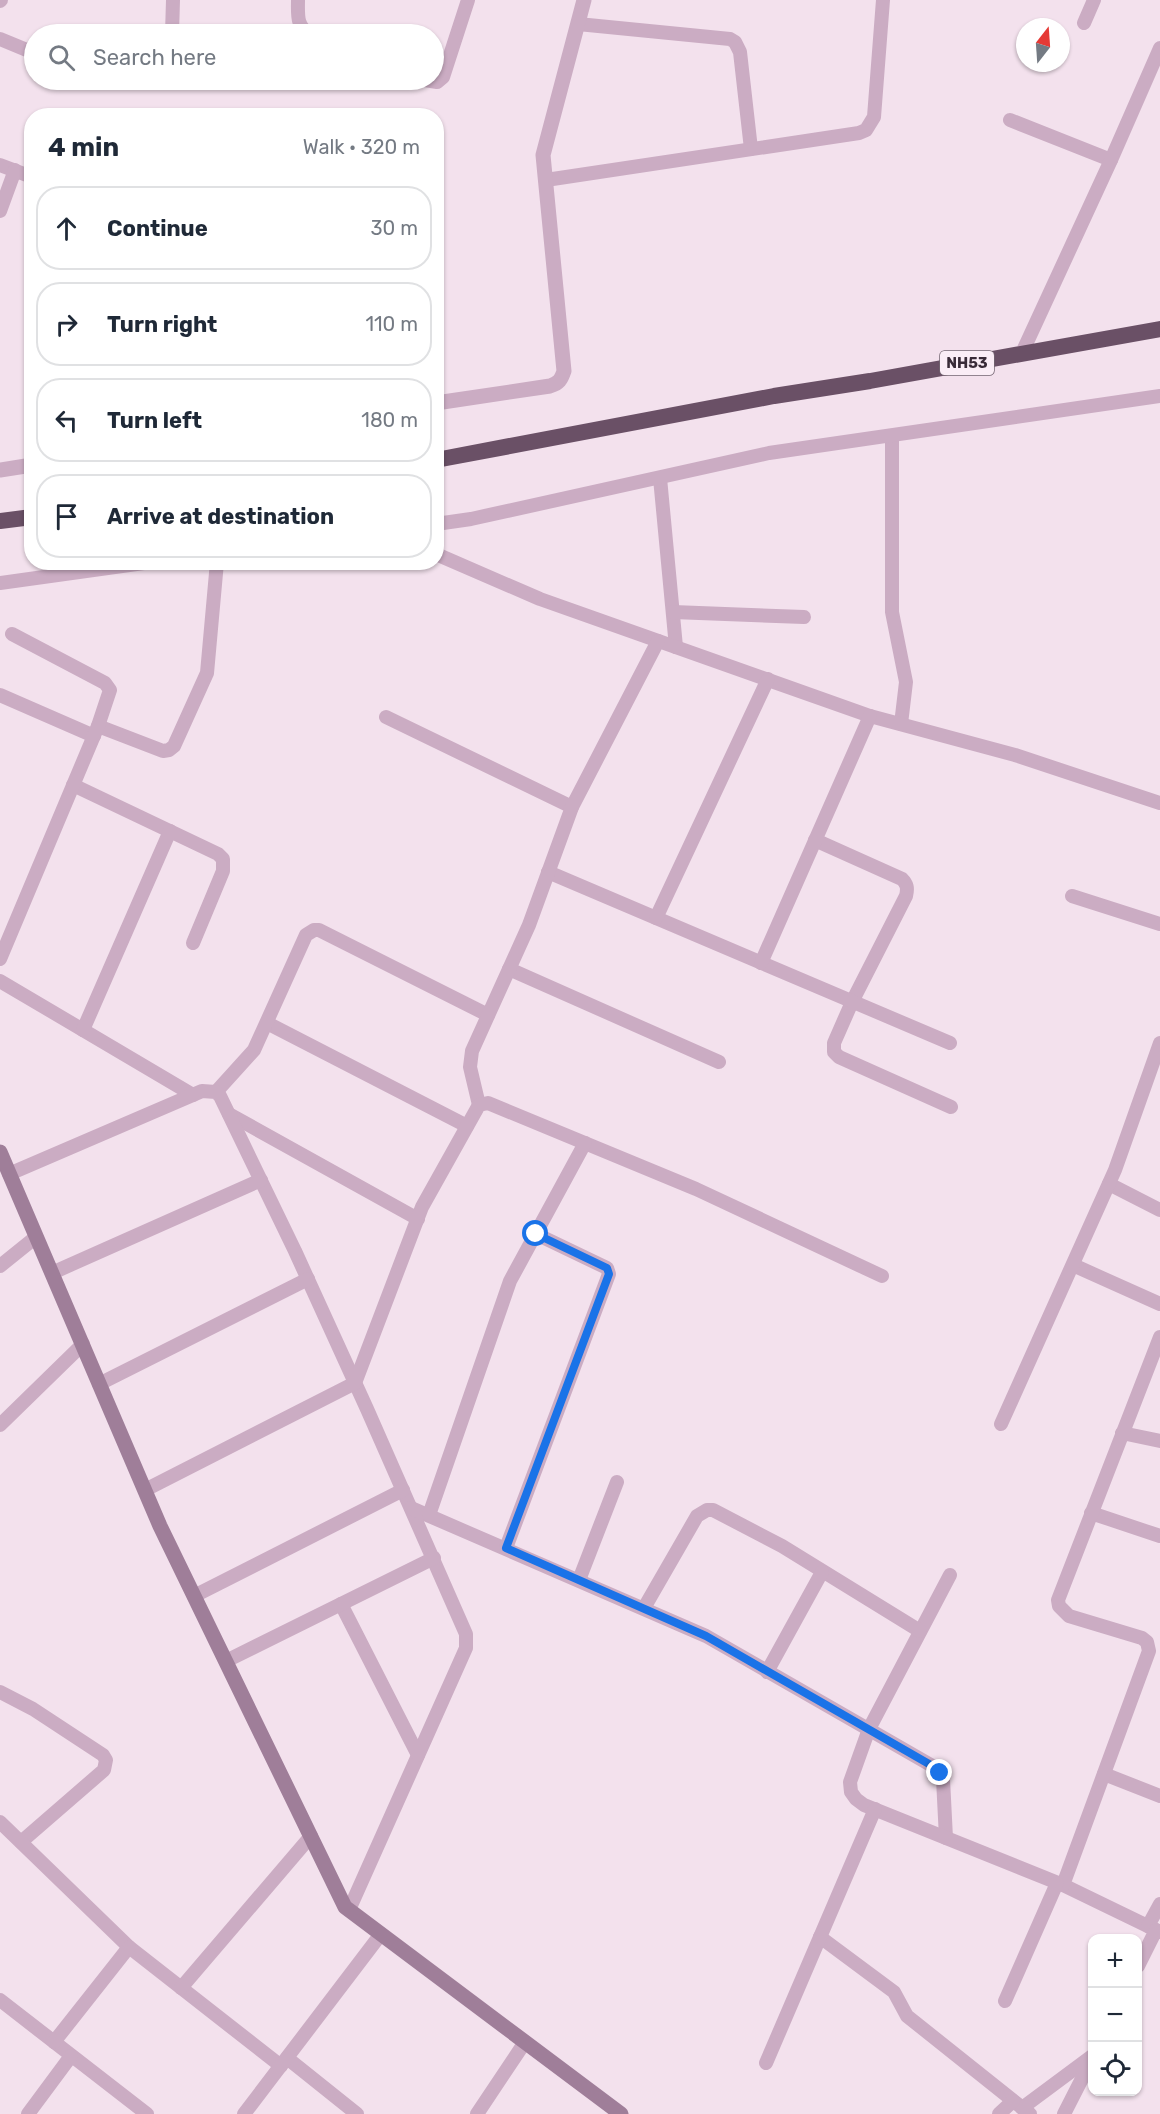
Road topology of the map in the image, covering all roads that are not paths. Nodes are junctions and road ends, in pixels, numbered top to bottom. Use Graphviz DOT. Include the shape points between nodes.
graph roads {
  1 [pos="173,0"];
  2 [pos="298,0"];
  3 [pos="468,0"];
  4 [pos="584,0"];
  5 [pos="883,0"];
  6 [pos="1094,0"];
  7 [pos="1084,23"];
  8 [pos="172,24"];
  9 [pos="300,24"];
  10 [pos="578,24"];
  11 [pos="0,39"];
  12 [pos="24,49"];
  13 [pos="1158,56"];
  14 [pos="444,74"];
  15 [pos="1010,120"];
  16 [pos="751,149"];
  17 [pos="1111,160"];
  18 [pos="0,165"];
  19 [pos="15,170"];
  20 [pos="24,174"];
  21 [pos="546,180"];
  22 [pos="0,211"];
  23 [pos="1160,328"];
  24 [pos="1022,352"];
  25 [pos="1160,396"];
  26 [pos="444,402"];
  27 [pos="892,436"];
  28 [pos="444,458"];
  29 [pos="24,466"];
  30 [pos="0,470"];
  31 [pos="660,477"];
  32 [pos="24,518"];
  33 [pos="0,521"];
  34 [pos="444,523"];
  35 [pos="444,557"];
  36 [pos="93,570"];
  37 [pos="216,570"];
  38 [pos="0,583"];
  39 [pos="673,612"];
  40 [pos="804,617"];
  41 [pos="12,634"];
  42 [pos="658,640"];
  43 [pos="676,647"];
  44 [pos="768,679"];
  45 [pos="0,695"];
  46 [pos="870,716"];
  47 [pos="386,717"];
  48 [pos="901,724"];
  49 [pos="96,731"];
  50 [pos="73,785"];
  51 [pos="1160,803"];
  52 [pos="572,807"];
  53 [pos="170,831"];
  54 [pos="815,840"];
  55 [pos="548,872"];
  56 [pos="1072,896"];
  57 [pos="656,918"];
  58 [pos="1160,924"];
  59 [pos="193,943"];
  60 [pos="0,959"];
  61 [pos="761,963"];
  62 [pos="509,969"];
  63 [pos="0,981"];
  64 [pos="852,1002"];
  65 [pos="488,1015"];
  66 [pos="267,1023"];
  67 [pos="83,1030"];
  68 [pos="950,1043"];
  69 [pos="1160,1044"];
  70 [pos="719,1062"];
  71 [pos="216,1092"];
  72 [pos="193,1095"];
  73 [pos="479,1105"];
  74 [pos="951,1107"];
  75 [pos="229,1114"];
  76 [pos="467,1126"];
  77 [pos="585,1143"];
  78 [pos="1,1156"];
  79 [pos="9,1174"];
  80 [pos="261,1180"];
  81 [pos="1109,1184"];
  82 [pos="1160,1210"];
  83 [pos="418,1218"];
  84 [pos="536,1234"];
  85 [pos="36,1237"];
  86 [pos="1073,1265"];
  87 [pos="0,1266"];
  88 [pos="52,1273"];
  89 [pos="882,1276"];
  90 [pos="308,1279"];
  91 [pos="1160,1304"];
  92 [pos="1160,1337"];
  93 [pos="82,1344"];
  94 [pos="355,1383"];
  95 [pos="99,1384"];
  96 [pos="1000,1424"];
  97 [pos="0,1425"];
  98 [pos="1122,1433"];
  99 [pos="1160,1441"];
  100 [pos="617,1482"];
  101 [pos="145,1490"];
  102 [pos="403,1490"];
  103 [pos="411,1508"];
  104 [pos="1091,1513"];
  105 [pos="429,1515"];
  106 [pos="1160,1536"];
  107 [pos="506,1548"];
  108 [pos="434,1558"];
  109 [pos="822,1572"];
  110 [pos="950,1575"];
  111 [pos="579,1580"];
  112 [pos="194,1596"];
  113 [pos="341,1604"];
  114 [pos="644,1608"];
  115 [pos="917,1630"];
  116 [pos="226,1661"];
  117 [pos="767,1672"];
  118 [pos="0,1692"];
  119 [pos="864,1726"];
  120 [pos="418,1755"];
  121 [pos="1104,1774"];
  122 [pos="1160,1796"];
  123 [pos="875,1809"];
  124 [pos="0,1822"];
  125 [pos="311,1836"];
  126 [pos="946,1838"];
  127 [pos="21,1842"];
  128 [pos="1060,1884"];
  129 [pos="1160,1904"];
  130 [pos="349,1910"];
  131 [pos="1155,1929"];
  132 [pos="381,1934"];
  133 [pos="820,1937"];
  134 [pos="129,1947"];
  135 [pos="1142,1956"];
  136 [pos="181,1988"];
  137 [pos="0,2000"];
  138 [pos="1005,2001"];
  139 [pos="54,2042"];
  140 [pos="525,2042"];
  141 [pos="72,2056"];
  142 [pos="1088,2059"];
  143 [pos="284,2062"];
  144 [pos="766,2063"];
  145 [pos="1088,2064"];
  146 [pos="1022,2108"];
  147 [pos="28,2114"];
  148 [pos="147,2114"];
  149 [pos="244,2114"];
  150 [pos="357,2114"];
  151 [pos="477,2114"];
  152 [pos="621,2114"];
  153 [pos="999,2114"];
  154 [pos="1064,2114"];
  1 -- 8 [label="street"];
  2 -- 9 [label="street"];
  3 -- 14 [label="street"];
  4 -- 10 [label="street"];
  5 -- 16 [label="street" via="871,125 859,133"];
  6 -- 7 [label="street"];
  10 -- 16 [label="street" via="735,42 740,52"];
  10 -- 21 [label="street" via="543,155"];
  11 -- 12 [label="street"];
  13 -- 17 [label="street"];
  15 -- 17 [label="street"];
  16 -- 21 [label="street"];
  17 -- 24 [label="street"];
  18 -- 19 [label="street"];
  19 -- 20 [label="street"];
  19 -- 22 [label="street"];
  21 -- 26 [label="street" via="562,379 550,386"];
  23 -- 24 [label="highway, NH53"];
  24 -- 28 [label="highway, NH53"];
  25 -- 27 [label="street"];
  27 -- 31 [label="street" via="769,453"];
  27 -- 48 [label="street" via="892,612 906,682"];
  29 -- 30 [label="street"];
  31 -- 34 [label="street"];
  31 -- 39 [label="street"];
  32 -- 33 [label="highway"];
  35 -- 42 [label="street" via="540,599"];
  36 -- 38 [label="street"];
  37 -- 49 [label="street" via="208,665 174,746 163,751"];
  39 -- 40 [label="street"];
  39 -- 43 [label="street"];
  41 -- 49 [label="street" via="108,686 110,695"];
  42 -- 43 [label="street"];
  42 -- 52 [label="street"];
  43 -- 44 [label="street"];
  44 -- 46 [label="street"];
  44 -- 57 [label="street"];
  45 -- 49 [label="street"];
  46 -- 48 [label="street"];
  46 -- 54 [label="street"];
  47 -- 52 [label="street"];
  48 -- 51 [label="street" via="1023,758"];
  49 -- 50 [label="street"];
  50 -- 53 [label="street"];
  50 -- 60 [label="street"];
  52 -- 55 [label="street"];
  53 -- 59 [label="street" via="223,859 223,871"];
  53 -- 67 [label="street"];
  54 -- 61 [label="street"];
  54 -- 64 [label="street" via="906,884 906,896"];
  55 -- 57 [label="street"];
  55 -- 62 [label="street"];
  56 -- 58 [label="street"];
  57 -- 61 [label="street"];
  61 -- 64 [label="street"];
  62 -- 65 [label="street"];
  62 -- 70 [label="street"];
  63 -- 67 [label="street"];
  64 -- 68 [label="street"];
  64 -- 74 [label="street" via="834,1043 834,1052"];
  65 -- 66 [label="street" via="314,930 306,935"];
  65 -- 73 [label="street" via="470,1062"];
  66 -- 71 [label="street" via="254,1050"];
  66 -- 76 [label="street"];
  67 -- 72 [label="street"];
  69 -- 81 [label="street"];
  71 -- 72 [label="street"];
  71 -- 75 [label="street"];
  72 -- 79 [label="street"];
  73 -- 76 [label="street"];
  73 -- 77 [label="street" via="488,1103"];
  75 -- 80 [label="street"];
  75 -- 83 [label="street"];
  76 -- 83 [label="street"];
  77 -- 84 [label="street"];
  77 -- 89 [label="street" via="696,1189"];
  78 -- 79 [label="main road"];
  79 -- 85 [label="main road"];
  80 -- 88 [label="street"];
  80 -- 90 [label="street"];
  81 -- 82 [label="street"];
  81 -- 86 [label="street"];
  83 -- 94 [label="street"];
  84 -- 105 [label="street" via="506,1292"];
  84 -- 107 [label="street" via="607,1268 609,1274"];
  85 -- 87 [label="street"];
  85 -- 88 [label="main road"];
  86 -- 91 [label="street"];
  86 -- 96 [label="street"];
  88 -- 93 [label="main road"];
  90 -- 94 [label="street"];
  90 -- 95 [label="street"];
  92 -- 98 [label="street"];
  93 -- 95 [label="main road"];
  93 -- 97 [label="street"];
  94 -- 101 [label="street"];
  94 -- 102 [label="street"];
  95 -- 101 [label="main road"];
  98 -- 99 [label="street"];
  98 -- 104 [label="street"];
  100 -- 111 [label="street"];
  101 -- 112 [label="main road"];
  102 -- 103 [label="street"];
  102 -- 112 [label="street"];
  103 -- 105 [label="street"];
  103 -- 108 [label="street"];
  104 -- 106 [label="street"];
  104 -- 121 [label="street" via="1059,1606 1069,1616 1142,1638 1149,1646"];
  105 -- 107 [label="street"];
  107 -- 111 [label="street"];
  108 -- 113 [label="street"];
  108 -- 120 [label="street" via="467,1640"];
  109 -- 114 [label="street" via="782,1546 707,1510 697,1516"];
  109 -- 115 [label="street"];
  109 -- 117 [label="street"];
  110 -- 115 [label="street"];
  111 -- 114 [label="street"];
  112 -- 116 [label="main road"];
  113 -- 116 [label="street"];
  113 -- 120 [label="street"];
  114 -- 117 [label="street" via="706,1636"];
  115 -- 119 [label="street"];
  116 -- 125 [label="main road"];
  117 -- 119 [label="street"];
  118 -- 127 [label="street" via="43,1715 106,1760 104,1770"];
  119 -- 123 [label="street" via="851,1792"];
  119 -- 126 [label="street" via="940,1773"];
  120 -- 130 [label="street"];
  121 -- 122 [label="street"];
  121 -- 128 [label="street"];
  123 -- 126 [label="street"];
  123 -- 133 [label="street"];
  124 -- 127 [label="street"];
  125 -- 130 [label="main road"];
  125 -- 136 [label="street"];
  126 -- 128 [label="street"];
  127 -- 134 [label="street"];
  128 -- 131 [label="street"];
  128 -- 138 [label="street"];
  129 -- 131 [label="street"];
  130 -- 132 [label="main road"];
  131 -- 135 [label="street"];
  132 -- 140 [label="main road"];
  132 -- 143 [label="street"];
  133 -- 144 [label="street"];
  133 -- 146 [label="street" via="894,1992 907,2016"];
  134 -- 136 [label="street"];
  134 -- 139 [label="street"];
  136 -- 143 [label="street"];
  137 -- 139 [label="street"];
  139 -- 141 [label="street"];
  140 -- 151 [label="street"];
  140 -- 152 [label="main road"];
  141 -- 147 [label="street"];
  141 -- 148 [label="street"];
  142 -- 146 [label="street"];
  143 -- 149 [label="street"];
  143 -- 150 [label="street"];
  145 -- 154 [label="street"];
  146 -- 153 [label="street"];
}
